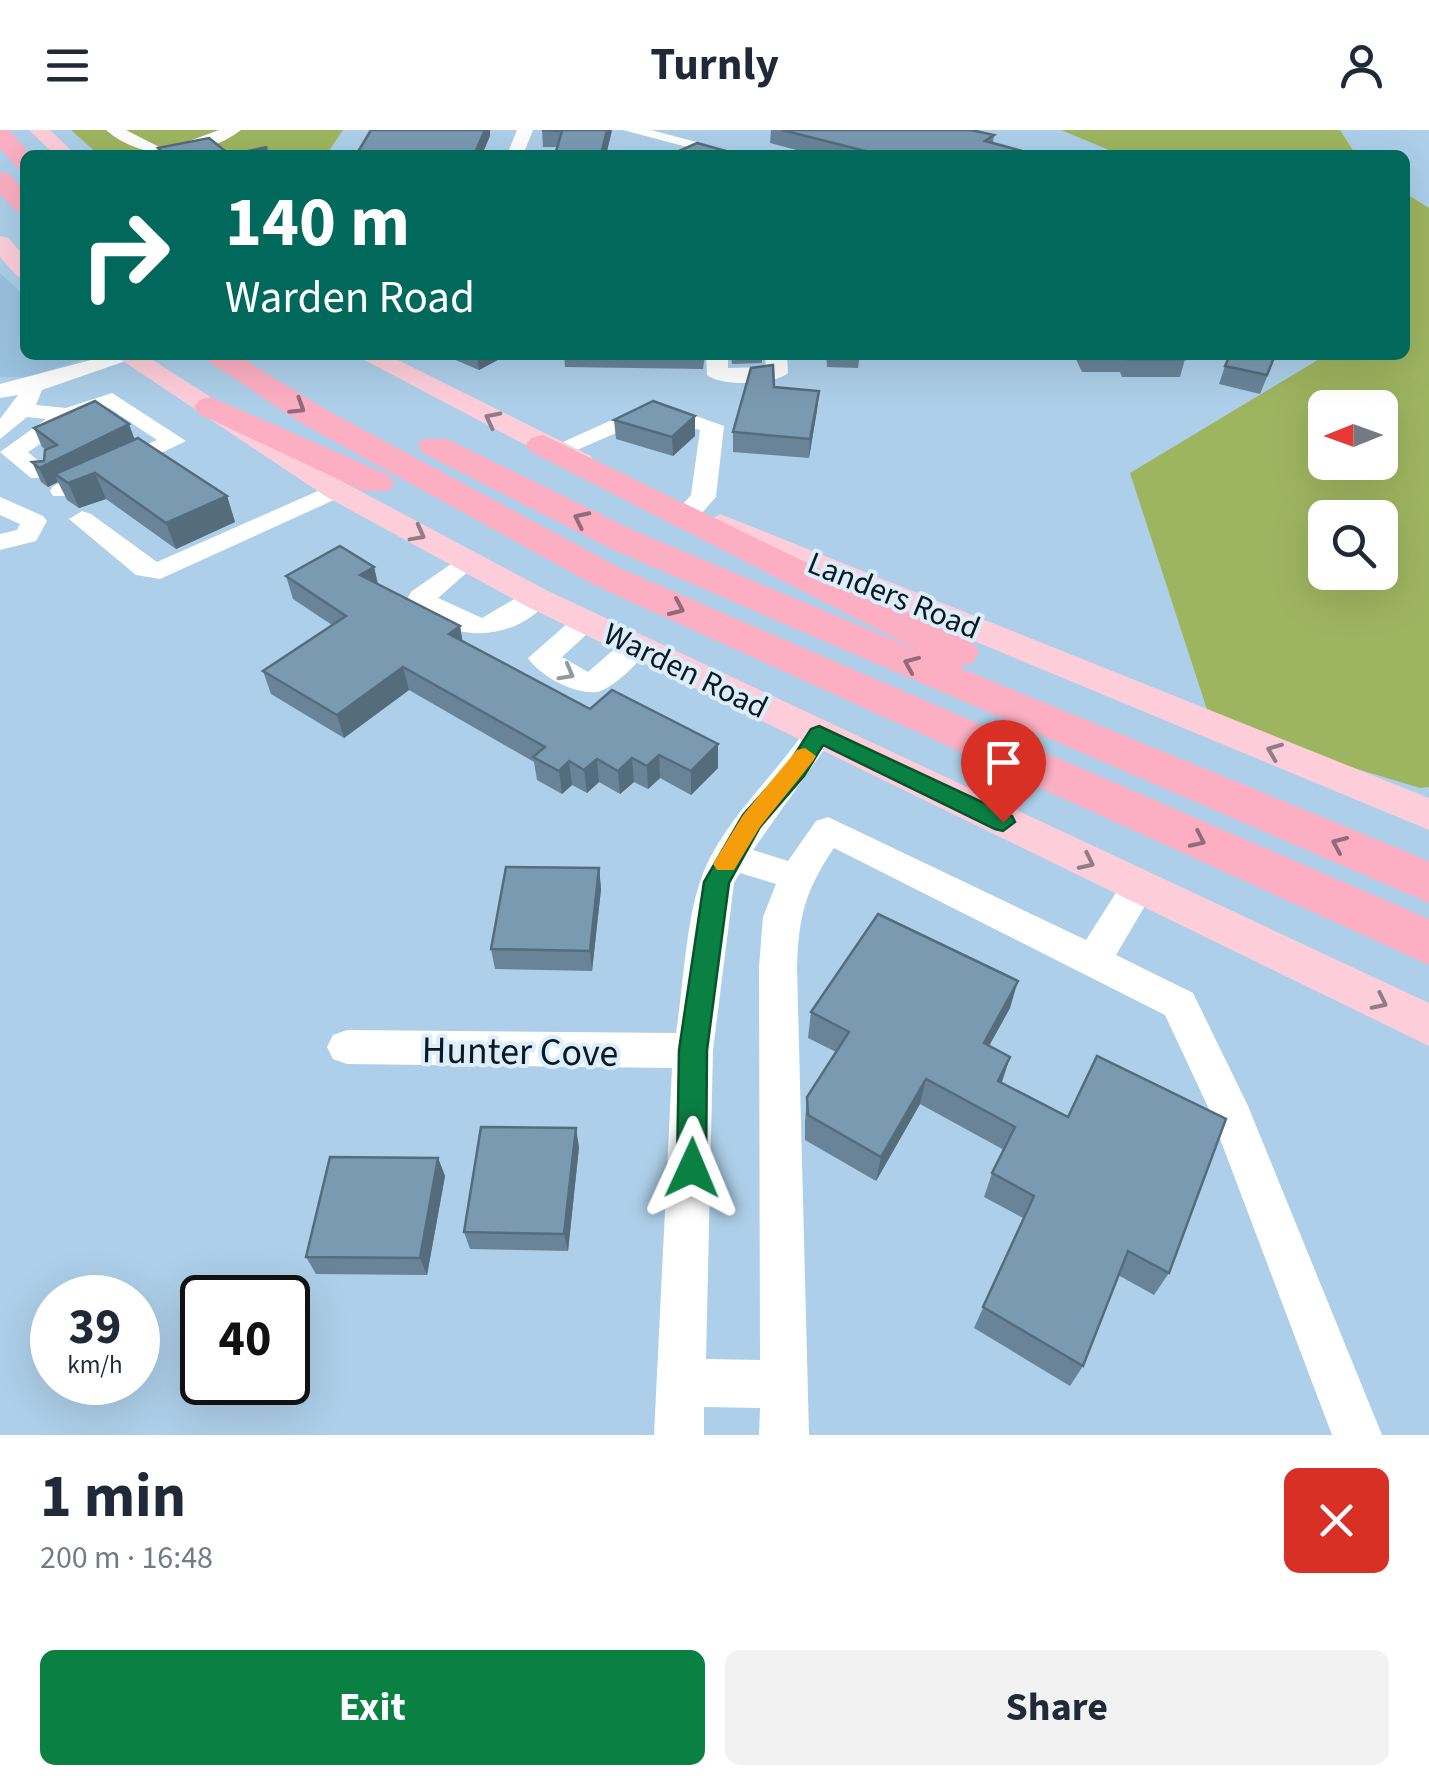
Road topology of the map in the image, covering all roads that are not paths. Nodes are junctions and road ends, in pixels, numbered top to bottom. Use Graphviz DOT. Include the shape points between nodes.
graph roads {
  1 [pos="39,130"];
  2 [pos="55,130"];
  3 [pos="114,130"];
  4 [pos="233,130"];
  5 [pos="631,130"];
  6 [pos="0,134"];
  7 [pos="61,150"];
  8 [pos="73,150"];
  9 [pos="154,150"];
  10 [pos="178,150"];
  11 [pos="717,150"];
  12 [pos="20,158"];
  13 [pos="0,179"];
  14 [pos="20,201"];
  15 [pos="115,360"];
  16 [pos="135,360"];
  17 [pos="223,360"];
  18 [pos="283,360"];
  19 [pos="378,360"];
  20 [pos="718,360"];
  21 [pos="776,360"];
  22 [pos="0,370"];
  23 [pos="68,375"];
  24 [pos="33,386"];
  25 [pos="0,391"];
  26 [pos="211,407"];
  27 [pos="68,415"];
  28 [pos="7,422"];
  29 [pos="549,448"];
  30 [pos="40,473"];
  31 [pos="336,490"];
  32 [pos="62,491"];
  33 [pos="0,505"];
  34 [pos="690,511"];
  35 [pos="82,519"];
  36 [pos="0,542"];
  37 [pos="467,561"];
  38 [pos="610,578"];
  39 [pos="536,598"];
  40 [pos="586,622"];
  41 [pos="636,646"];
  42 [pos="819,734"];
  43 [pos="1254,807"];
  44 [pos="1429,815"];
  45 [pos="729,856"];
  46 [pos="796,877"];
  47 [pos="1429,882"];
  48 [pos="1138,887"];
  49 [pos="1429,943"];
  50 [pos="1093,961"];
  51 [pos="1429,1026"];
  52 [pos="347,1047"];
  53 [pos="693,1050"];
  54 [pos="683,1384"];
  55 [pos="784,1384"];
  56 [pos="679,1435"];
  57 [pos="784,1435"];
  58 [pos="1357,1435"];
  1 -- 7 [label="main road"];
  2 -- 8 [label="main road"];
  3 -- 9 [label="street"];
  4 -- 10 [label="street"];
  5 -- 11 [label="street"];
  6 -- 12 [label="highway"];
  13 -- 14 [label="highway"];
  15 -- 23 [label="street"];
  16 -- 26 [label="main road, Warden Road"];
  17 -- 38 [label="highway, one-way"];
  43 -- 18 [label="highway, one-way" via="621,538 477,469"];
  29 -- 19 [label="main road, Landers Road, one-way"];
  20 -- 21 [label="street" via="718,375 759,376 777,373"];
  22 -- 23 [label="street"];
  23 -- 24 [label="street"];
  24 -- 25 [label="street"];
  24 -- 28 [label="street"];
  26 -- 31 [label="main road, Warden Road"];
  26 -- 38 [label="highway" via="458,520"];
  27 -- 28 [label="street"];
  27 -- 30 [label="street" via="12,452"];
  27 -- 32 [label="street" via="112,400 174,442"];
  29 -- 34 [label="main road, Landers Road"];
  29 -- 34 [label="street" via="654,408 712,426 703,497"];
  29 -- 43 [label="highway"];
  31 -- 35 [label="street" via="160,571 146,569"];
  31 -- 37 [label="main road, Warden Road, one-way"];
  33 -- 36 [label="street" via="34,521 27,535"];
  44 -- 34 [label="main road, Landers Road, one-way"];
  37 -- 39 [label="main road, Warden Road"];
  37 -- 39 [label="street" via="429,587 422,597 426,603 482,630"];
  38 -- 49 [label="highway, one-way"];
  39 -- 40 [label="main road, Warden Road"];
  40 -- 41 [label="main road, Warden Road"];
  40 -- 41 [label="street, one-way" via="544,658 580,681 593,682"];
  41 -- 42 [label="main road, Warden Road"];
  42 -- 45 [label="street"];
  42 -- 48 [label="main road, Warden Road, one-way"];
  47 -- 43 [label="highway, one-way"];
  45 -- 46 [label="street"];
  45 -- 53 [label="street" via="716,882"];
  46 -- 50 [label="street" via="828,830"];
  46 -- 55 [label="street" via="781,917 778,967"];
  48 -- 50 [label="street"];
  48 -- 51 [label="main road, Warden Road, one-way"];
  50 -- 58 [label="street" via="1179,1004 1228,1106"];
  52 -- 53 [label="street, Hunter Cove"];
  53 -- 54 [label="street"];
  54 -- 55 [label="street"];
  54 -- 56 [label="street"];
  55 -- 57 [label="street"];
}
